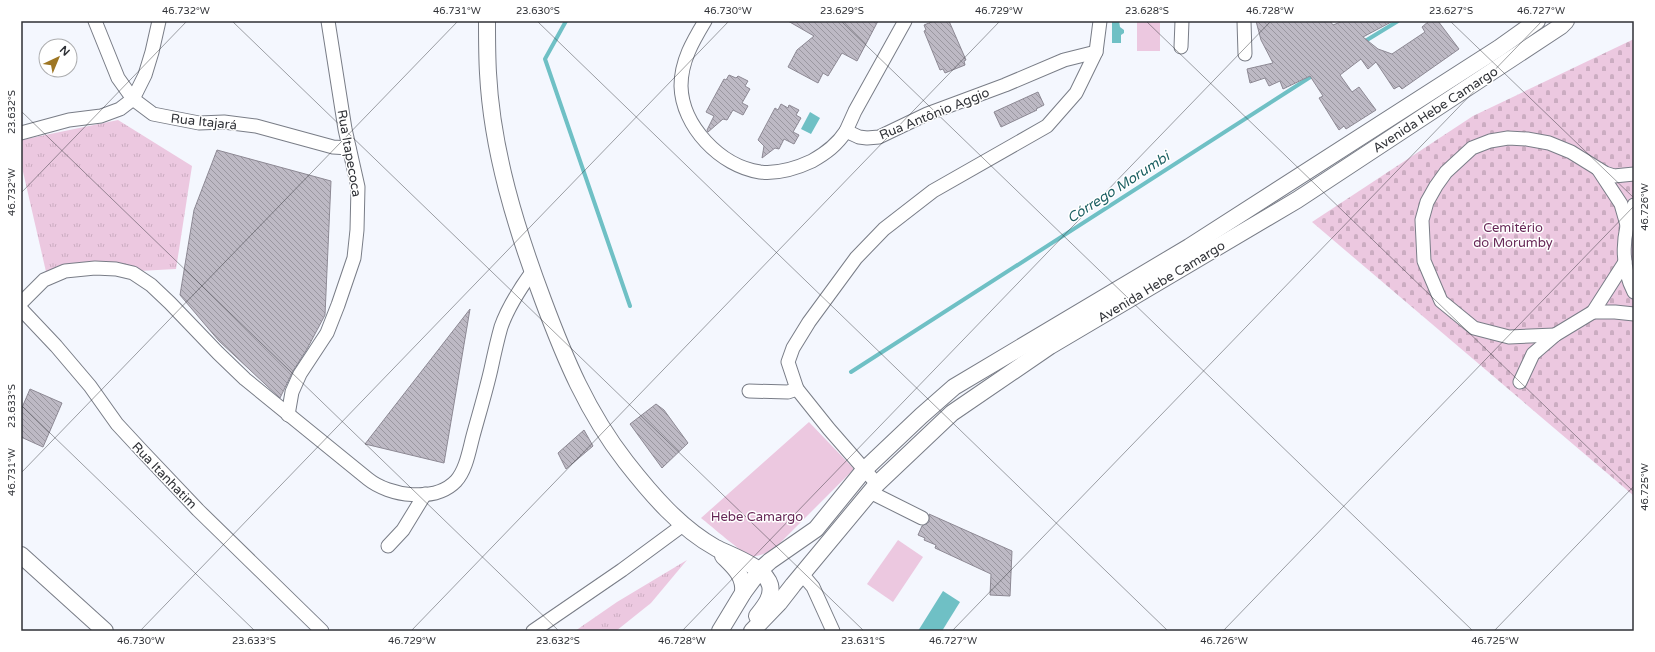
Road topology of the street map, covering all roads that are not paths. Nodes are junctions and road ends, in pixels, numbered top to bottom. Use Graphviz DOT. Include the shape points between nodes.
graph roads {
  1 [pos="95,21"];
  2 [pos="159,21"];
  3 [pos="328,21"];
  4 [pos="487,21"];
  5 [pos="705,21"];
  6 [pos="905,21"];
  7 [pos="1100,21"];
  8 [pos="1182,21"];
  9 [pos="1244,21"];
  10 [pos="1537,21"];
  11 [pos="1566,21"];
  12 [pos="1181,47"];
  13 [pos="1096,52"];
  14 [pos="1245,54"];
  15 [pos="133,99"];
  16 [pos="846,131"];
  17 [pos="21,133"];
  18 [pos="349,148"];
  19 [pos="1598,169"];
  20 [pos="1634,174"];
  21 [pos="1634,205"];
  22 [pos="1627,225"];
  23 [pos="1625,262"];
  24 [pos="532,272"];
  25 [pos="1634,292"];
  26 [pos="21,303"];
  27 [pos="21,309"];
  28 [pos="1593,312"];
  29 [pos="1634,314"];
  30 [pos="1555,335"];
  31 [pos="1520,382"];
  32 [pos="797,389"];
  33 [pos="749,391"];
  34 [pos="288,415"];
  35 [pos="864,470"];
  36 [pos="873,488"];
  37 [pos="425,494"];
  38 [pos="922,518"];
  39 [pos="683,524"];
  40 [pos="388,546"];
  41 [pos="715,547"];
  42 [pos="21,555"];
  43 [pos="760,570"];
  44 [pos="797,579"];
  45 [pos="743,593"];
  46 [pos="105,631"];
  47 [pos="322,631"];
  48 [pos="533,631"];
  49 [pos="720,631"];
  50 [pos="751,631"];
  51 [pos="833,631"];
  1 -- 15 [label="street, Rua Itajará" via="118,78"];
  2 -- 15 [label="street" via="145,75"];
  3 -- 18 [label="street, Rua Itapecoca"];
  4 -- 24 [label="main road" via="488,74 497,148"];
  5 -- 16 [label="street" via="690,47 681,86 685,108 692,123 713,149 751,170 781,172 796,169 825,154"];
  6 -- 16 [label="street"];
  7 -- 13 [label="street"];
  8 -- 12 [label="street"];
  9 -- 14 [label="street"];
  10 -- 35 [label="main road, Avenida Hebe Camargo" via="1189,247 954,387"];
  11 -- 36 [label="main road, Avenida Hebe Camargo" via="1296,200 1050,346 952,414"];
  13 -- 16 [label="street, Rua Antônio Aggio" via="1064,60 927,114 879,137 858,137"];
  13 -- 32 [label="street" via="1076,94 1047,126 933,191 884,229 856,258 793,348 788,362"];
  15 -- 17 [label="street" via="120,109 101,116 69,120"];
  15 -- 18 [label="street, Rua Itajará" via="152,114 165,117 200,123 224,122 256,126 333,147"];
  18 -- 34 [label="street, Rua Itapecoca" via="358,187 354,258 327,333 300,374 292,392"];
  19 -- 20 [label="street" via="1614,176"];
  19 -- 22 [label="street" via="1622,204"];
  19 -- 30 [label="street" via="1571,152 1549,143 1508,138 1490,141 1472,148 1446,172 1427,202 1422,220 1424,261 1441,301 1474,328 1509,337"];
  21 -- 22 [label="street"];
  22 -- 23 [label="street"];
  23 -- 25 [label="street"];
  23 -- 28 [label="street"];
  24 -- 37 [label="street" via="513,298 501,328 466,461 460,475 445,489"];
  24 -- 39 [label="main road" via="578,385 603,432 664,506"];
  26 -- 34 [label="street" via="44,280 65,271 95,268 133,273 170,302 234,369"];
  27 -- 47 [label="street, Rua Itanhatim" via="56,346 90,386 117,424 143,452 193,505"];
  28 -- 29 [label="street"];
  28 -- 30 [label="street"];
  30 -- 31 [label="street" via="1532,354"];
  32 -- 33 [label="street" via="788,392"];
  32 -- 35 [label="street"];
  34 -- 37 [label="street" via="374,484 402,494"];
  35 -- 36 [label="street"];
  35 -- 43 [label="main road, Avenida Hebe Camargo" via="816,529"];
  36 -- 38 [label="street"];
  36 -- 44 [label="main road, Avenida Hebe Camargo"];
  37 -- 40 [label="street" via="403,530"];
  39 -- 41 [label="main road"];
  39 -- 48 [label="street" via="622,570"];
  41 -- 43 [label="main road"];
  41 -- 45 [label="main road" via="741,576"];
  42 -- 46 [label="main road"];
  43 -- 45 [label="main road, Avenida Hebe Camargo"];
  43 -- 50 [label="main road" via="770,584 770,594"];
  44 -- 50 [label="main road, Avenida Hebe Camargo" via="779,603"];
  44 -- 51 [label="street" via="813,587"];
  45 -- 49 [label="main road, Avenida Hebe Camargo"];
}
